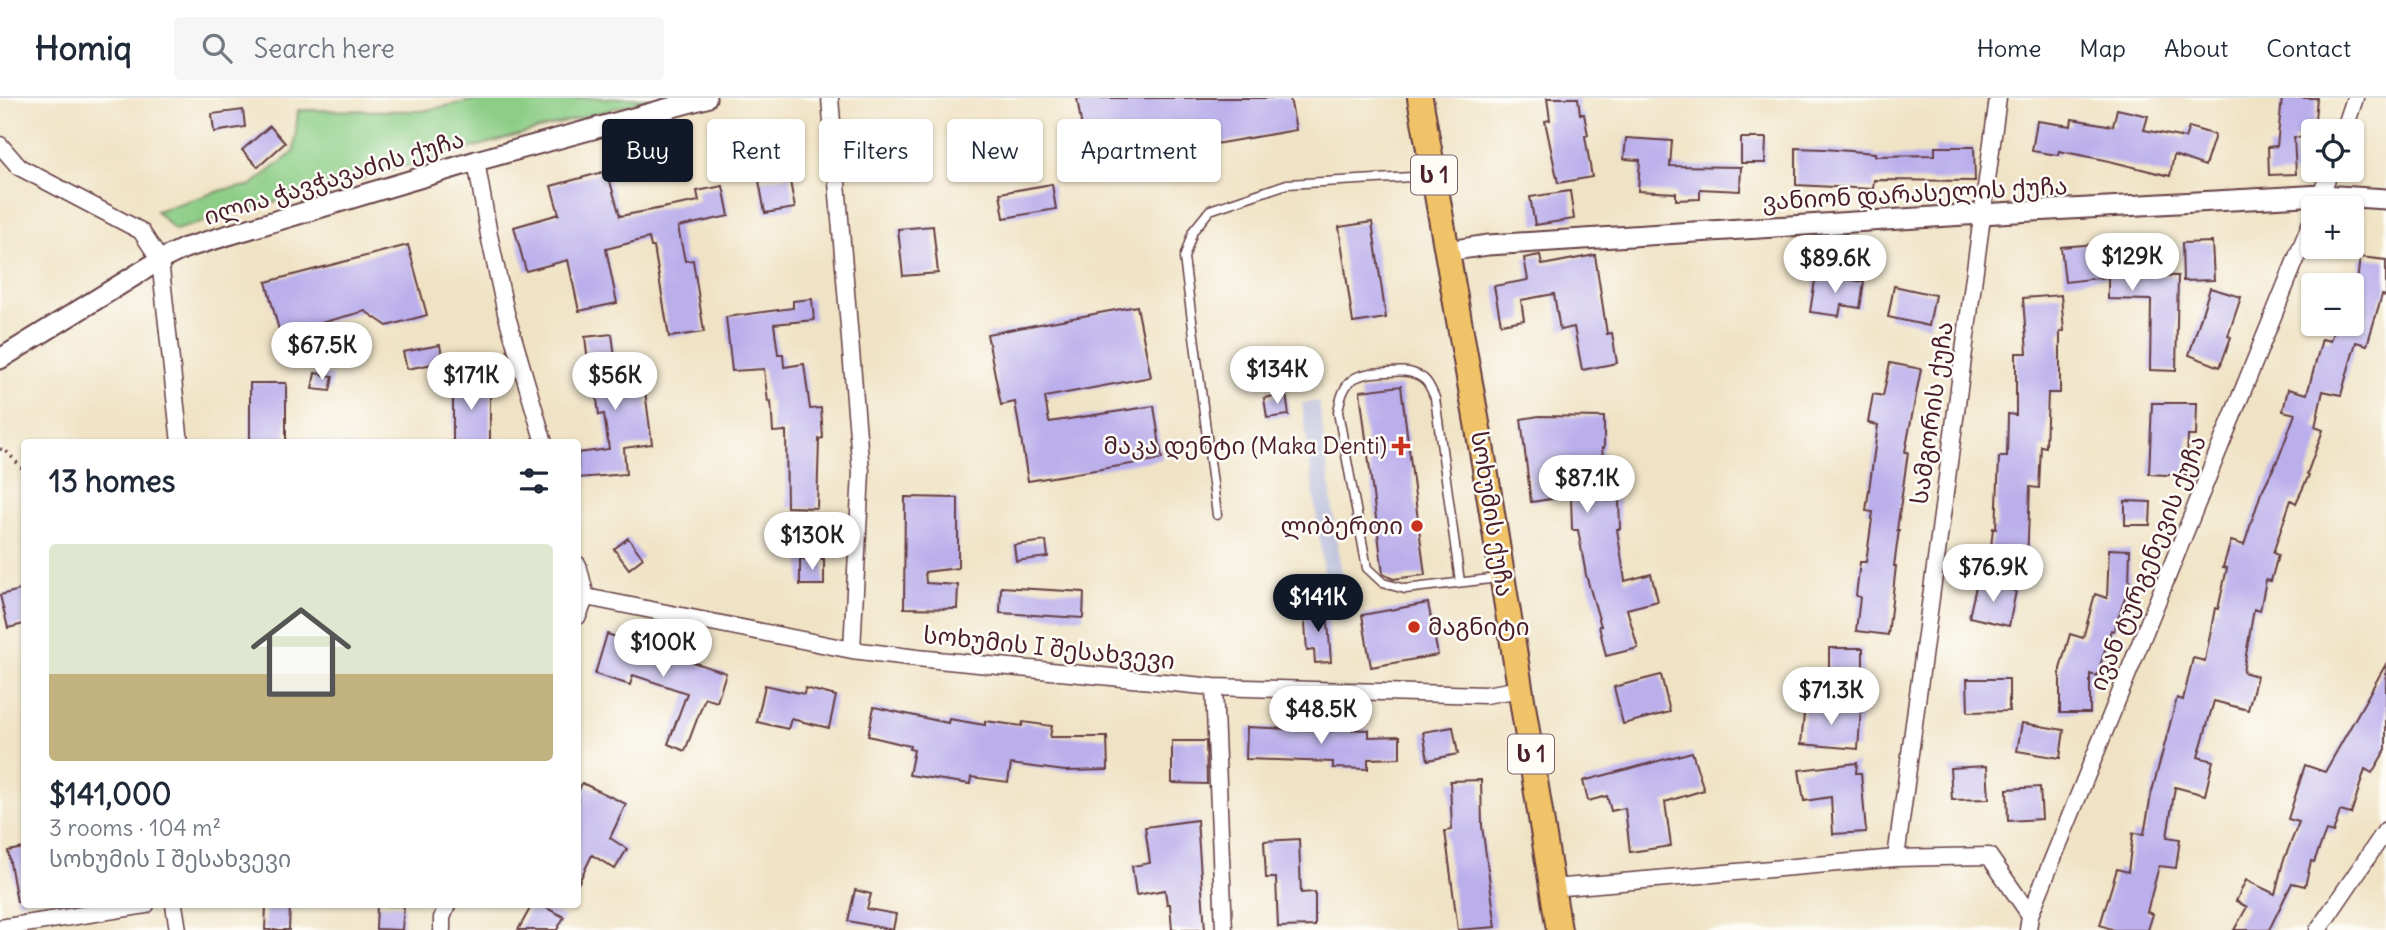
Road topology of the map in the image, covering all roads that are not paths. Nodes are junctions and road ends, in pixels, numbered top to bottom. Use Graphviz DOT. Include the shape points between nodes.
graph roads {
  1 [pos="706,98"];
  2 [pos="830,98"];
  3 [pos="1420,98"];
  4 [pos="1998,98"];
  5 [pos="2355,98"];
  6 [pos="2348,119"];
  7 [pos="0,145"];
  8 [pos="476,161"];
  9 [pos="1434,175"];
  10 [pos="2386,199"];
  11 [pos="2364,200"];
  12 [pos="2301,203"];
  13 [pos="1981,214"];
  14 [pos="2301,247"];
  15 [pos="1448,251"];
  16 [pos="160,260"];
  17 [pos="0,359"];
  18 [pos="180,439"];
  19 [pos="543,439"];
  20 [pos="1217,515"];
  21 [pos="1503,578"];
  22 [pos="1460,582"];
  23 [pos="582,598"];
  24 [pos="852,650"];
  25 [pos="1214,687"];
  26 [pos="1521,689"];
  27 [pos="2386,830"];
  28 [pos="1896,858"];
  29 [pos="1553,888"];
  30 [pos="127,908"];
  31 [pos="174,908"];
  32 [pos="446,908"];
  33 [pos="2029,922"];
  34 [pos="1554,925"];
  35 [pos="0,928"];
  36 [pos="178,930"];
  37 [pos="442,930"];
  38 [pos="1224,930"];
  39 [pos="2318,930"];
  1 -- 8 [label="street, ილია ჭავჭავაძის ქუჩა"];
  2 -- 24 [label="street" via="861,472"];
  3 -- 9 [label="highway, სოხუმის ქუჩა / ს 1"];
  4 -- 13 [label="street, სამგორის ქუჩა"];
  5 -- 6 [label="street"];
  7 -- 16 [label="street" via="19,167 141,231"];
  8 -- 16 [label="street, ილია ჭავჭავაძის ქუჩა" via="185,248"];
  8 -- 19 [label="street" via="506,313"];
  9 -- 15 [label="highway, სოხუმის ქუჩა / ს 1"];
  9 -- 20 [label="lane" via="1287,184 1210,210 1193,231 1184,258"];
  10 -- 11 [label="street, ვანიონ დარასელის ქუჩა"];
  12 -- 13 [label="street, ვანიონ დარასელის ქუჩა"];
  13 -- 15 [label="street, ვანიონ დარასელის ქუჩა"];
  13 -- 28 [label="street, სამგორის ქუჩა"];
  14 -- 33 [label="street, ივან ტურგენევის ქუჩა"];
  15 -- 21 [label="highway, სოხუმის ქუჩა / ს 1"];
  16 -- 17 [label="street, ილია ჭავჭავაძის ქუჩა"];
  16 -- 18 [label="street"];
  21 -- 22 [label="lane"];
  21 -- 26 [label="highway, სოხუმის ქუჩა / ს 1"];
  22 -- 22 [label="lane" via="1435,398 1426,380 1409,371 1362,373 1348,382 1338,412 1367,568 1383,583 1405,589"];
  23 -- 24 [label="street, სოხუმის I შესახვევი"];
  24 -- 25 [label="street, სოხუმის I შესახვევი"];
  25 -- 26 [label="street, სოხუმის I შესახვევი" via="1485,695"];
  25 -- 38 [label="street"];
  26 -- 29 [label="highway, სოხუმის ქუჩა / ს 1"];
  27 -- 39 [label="street"];
  28 -- 29 [label="street"];
  28 -- 33 [label="street" via="1989,856"];
  29 -- 34 [label="highway, სოხუმის ქუჩა / ს 1"];
  30 -- 35 [label="street"];
  31 -- 36 [label="street"];
  32 -- 37 [label="street"];
}
